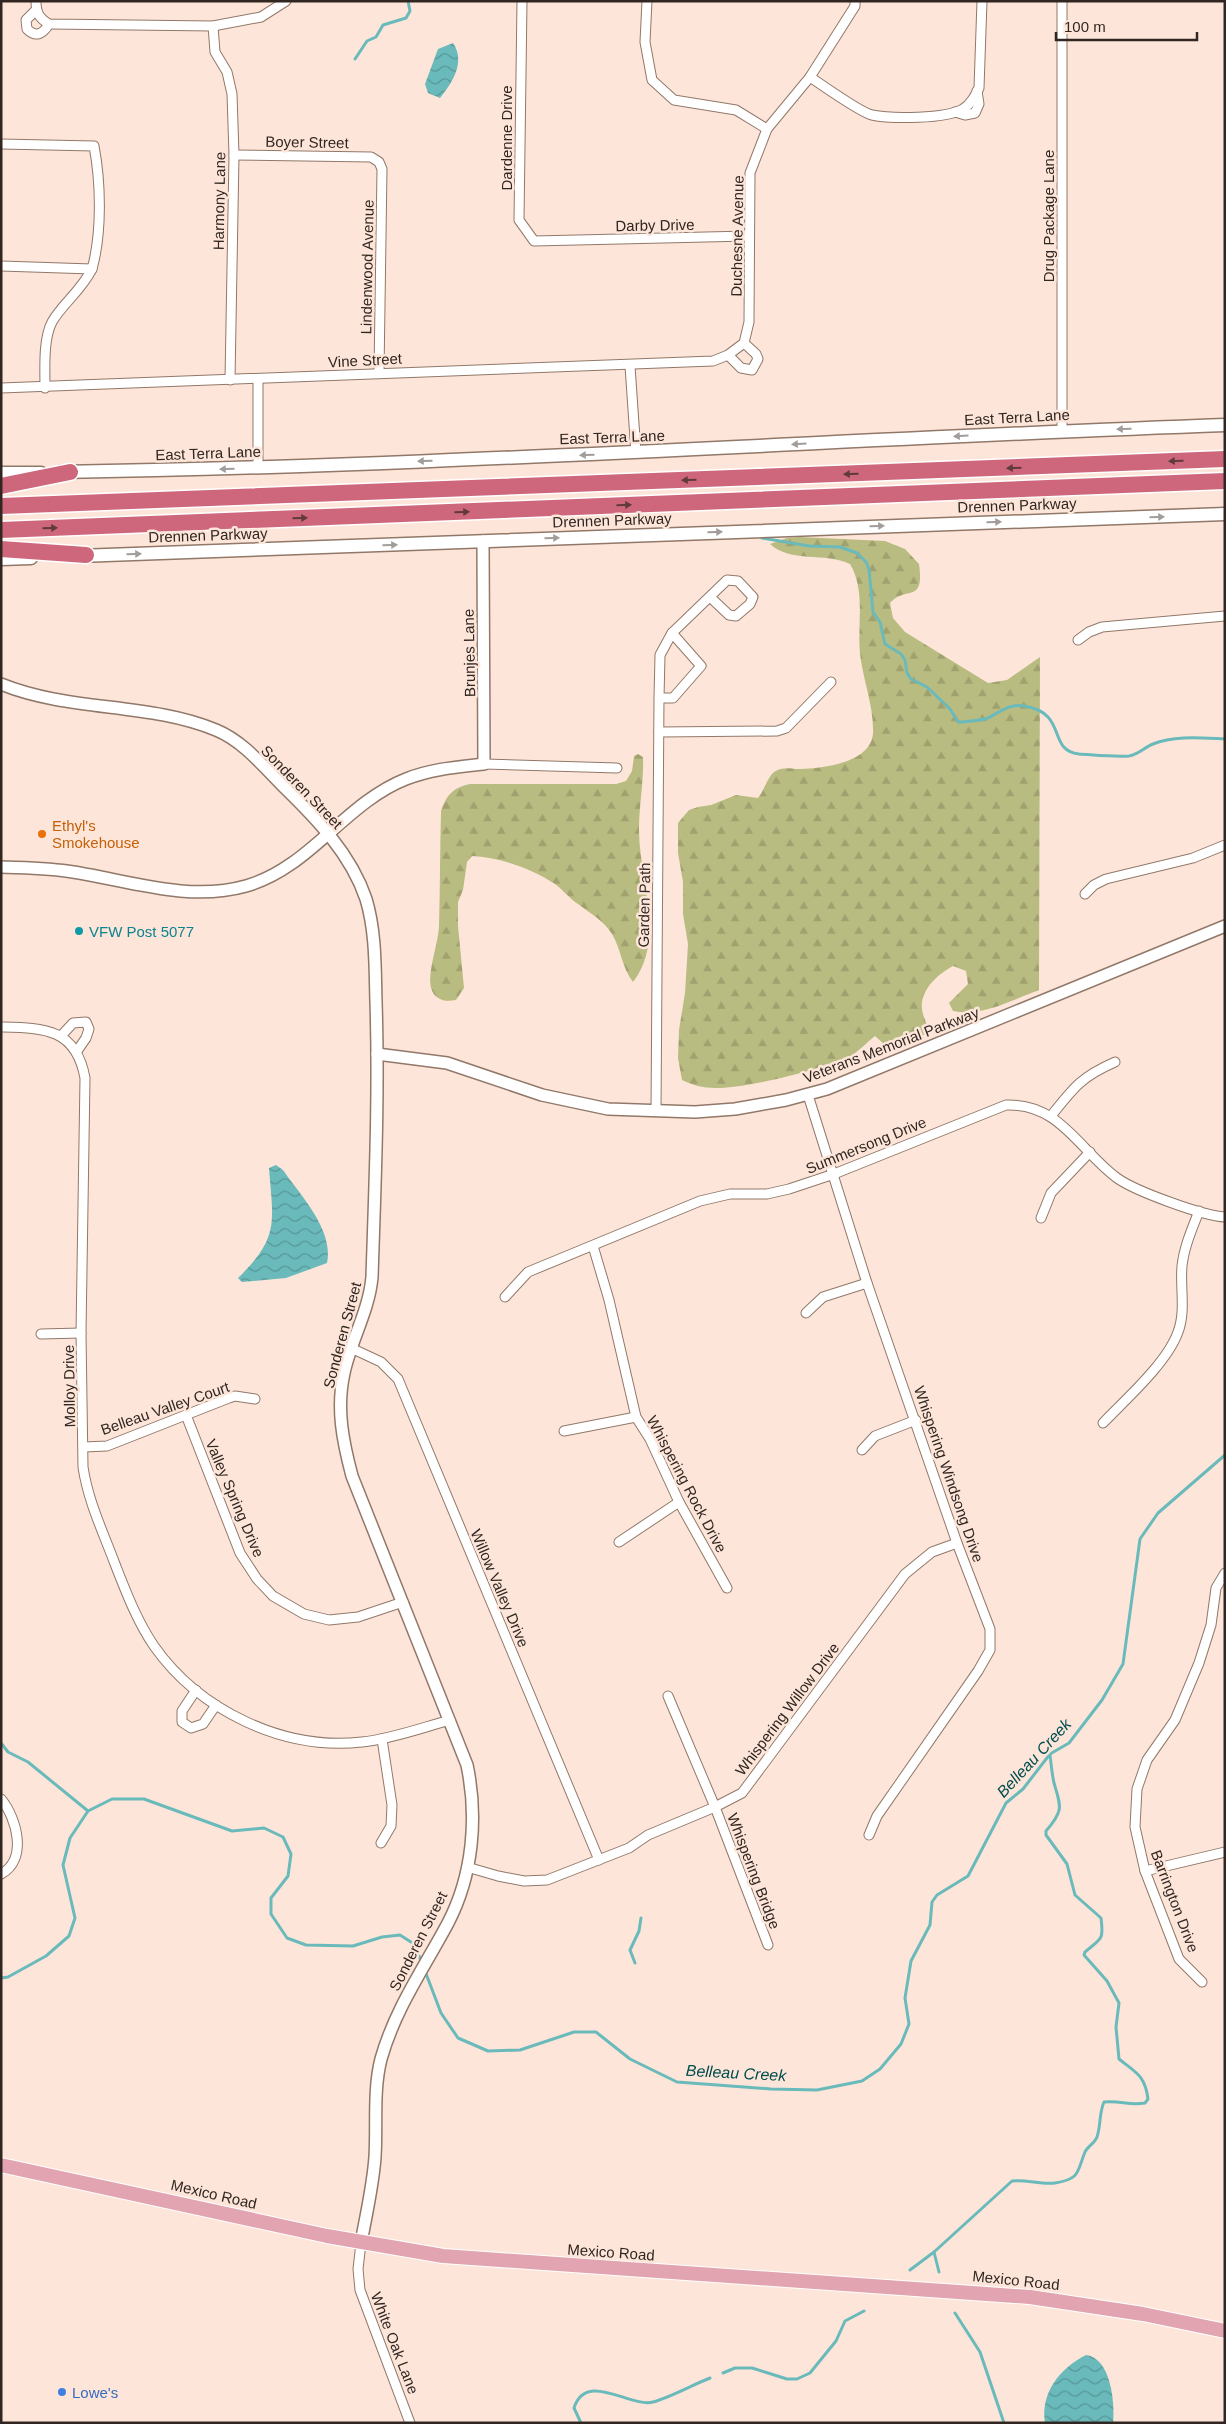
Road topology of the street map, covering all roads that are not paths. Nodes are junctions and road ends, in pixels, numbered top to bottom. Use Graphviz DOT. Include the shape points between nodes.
graph roads {
  1 [pos="286,1"];
  2 [pos="522,1"];
  3 [pos="647,1"];
  4 [pos="855,1"];
  5 [pos="982,1"];
  6 [pos="1062,1"];
  7 [pos="36,6"];
  8 [pos="49,24"];
  9 [pos="213,26"];
  10 [pos="810,78"];
  11 [pos="767,129"];
  12 [pos="1,144"];
  13 [pos="234,155"];
  14 [pos="379,162"];
  15 [pos="748,236"];
  16 [pos="563,241"];
  17 [pos="1,266"];
  18 [pos="92,270"];
  19 [pos="744,343"];
  20 [pos="728,355"];
  21 [pos="630,366"];
  22 [pos="379,373"];
  23 [pos="258,379"];
  24 [pos="230,380"];
  25 [pos="1,388"];
  26 [pos="45,388"];
  27 [pos="1225,425"];
  28 [pos="1062,431"];
  29 [pos="636,453"];
  30 [pos="1225,459"];
  31 [pos="258,468"];
  32 [pos="70,472"];
  33 [pos="1,473"];
  34 [pos="1225,481"];
  35 [pos="1,486"];
  36 [pos="1,506"];
  37 [pos="1225,514"];
  38 [pos="1,530"];
  39 [pos="483,541"];
  40 [pos="1,549"];
  41 [pos="86,555"];
  42 [pos="1,559"];
  43 [pos="710,597"];
  44 [pos="1225,616"];
  45 [pos="672,633"];
  46 [pos="1078,640"];
  47 [pos="831,682"];
  48 [pos="1,684"];
  49 [pos="660,698"];
  50 [pos="660,732"];
  51 [pos="484,764"];
  52 [pos="617,768"];
  53 [pos="328,834"];
  54 [pos="1225,845"];
  55 [pos="1,867"];
  56 [pos="1084,894"];
  57 [pos="1225,926"];
  58 [pos="1,1027"];
  59 [pos="61,1036"];
  60 [pos="77,1051"];
  61 [pos="378,1054"];
  62 [pos="1115,1062"];
  63 [pos="808,1095"];
  64 [pos="656,1111"];
  65 [pos="1051,1116"];
  66 [pos="1090,1152"];
  67 [pos="834,1174"];
  68 [pos="1199,1211"];
  69 [pos="1225,1217"];
  70 [pos="1041,1218"];
  71 [pos="593,1246"];
  72 [pos="867,1282"];
  73 [pos="505,1297"];
  74 [pos="806,1314"];
  75 [pos="82,1333"];
  76 [pos="41,1334"];
  77 [pos="351,1348"];
  78 [pos="255,1398"];
  79 [pos="186,1415"];
  80 [pos="636,1417"];
  81 [pos="916,1420"];
  82 [pos="1103,1424"];
  83 [pos="564,1431"];
  84 [pos="84,1447"];
  85 [pos="862,1450"];
  86 [pos="679,1502"];
  87 [pos="619,1542"];
  88 [pos="957,1543"];
  89 [pos="1225,1573"];
  90 [pos="727,1588"];
  91 [pos="403,1602"];
  92 [pos="196,1690"];
  93 [pos="668,1696"];
  94 [pos="216,1705"];
  95 [pos="450,1720"];
  96 [pos="382,1739"];
  97 [pos="1,1799"];
  98 [pos="715,1807"];
  99 [pos="869,1836"];
  100 [pos="381,1844"];
  101 [pos="1225,1852"];
  102 [pos="599,1860"];
  103 [pos="467,1867"];
  104 [pos="1146,1871"];
  105 [pos="1,1874"];
  106 [pos="768,1944"];
  107 [pos="1202,1982"];
  108 [pos="1,2165"];
  109 [pos="361,2243"];
  110 [pos="1225,2331"];
  111 [pos="410,2423"];
  1 -- 9 [label="street" via="261,17"];
  2 -- 16 [label="street, Dardenne Drive" via="519,220 534,241"];
  3 -- 11 [label="street" via="645,42 652,80 674,100 736,110"];
  4 -- 10 [label="street, Duchesne Avenue" via="855,6"];
  5 -- 10 [label="street" via="981,79 975,113 906,117 870,115"];
  6 -- 28 [label="street, Drug Package Lane"];
  7 -- 8 [label="street" via="41,19"];
  7 -- 8 [label="street" via="26,20 27,29 31,34 38,34 44,32"];
  8 -- 9 [label="street"];
  9 -- 13 [label="street, Harmony Lane" via="215,52 227,72 232,94"];
  10 -- 11 [label="street, Duchesne Avenue"];
  11 -- 15 [label="street, Duchesne Avenue" via="750,173"];
  12 -- 18 [label="street" via="94,146 98,180 97,253"];
  13 -- 14 [label="street, Boyer Street" via="371,157"];
  13 -- 24 [label="street, Harmony Lane"];
  14 -- 22 [label="street, Lindenwood Avenue" via="382,169"];
  15 -- 16 [label="street, Darby Drive"];
  15 -- 19 [label="street, Duchesne Avenue" via="749,322"];
  17 -- 18 [label="street"];
  18 -- 26 [label="street" via="85,283 51,322 45,352"];
  19 -- 20 [label="street, Vine Street"];
  19 -- 20 [label="street" via="758,359 752,370 741,368"];
  20 -- 21 [label="street, Vine Street" via="713,361"];
  21 -- 22 [label="street, Vine Street"];
  21 -- 29 [label="street"];
  22 -- 23 [label="street, Vine Street"];
  23 -- 24 [label="street, Vine Street"];
  23 -- 31 [label="street"];
  24 -- 26 [label="street, Vine Street"];
  25 -- 26 [label="street, Vine Street"];
  27 -- 28 [label="main road, East Terra Lane, one-way"];
  28 -- 29 [label="main road, East Terra Lane, one-way"];
  29 -- 31 [label="main road, East Terra Lane, one-way"];
  30 -- 36 [label="highway, one-way"];
  31 -- 32 [label="main road, East Terra Lane, one-way"];
  32 -- 33 [label="main road, East Terra Lane"];
  32 -- 35 [label="highway"];
  38 -- 34 [label="highway, one-way"];
  39 -- 37 [label="main road, Drennen Parkway, one-way"];
  41 -- 39 [label="main road, Drennen Parkway, one-way"];
  39 -- 51 [label="street, Brunjes Lane"];
  40 -- 41 [label="highway"];
  41 -- 42 [label="main road, Drennen Parkway"];
  43 -- 43 [label="street" via="726,580 738,580 753,598 736,616 729,615"];
  43 -- 45 [label="street, Garden Path"];
  44 -- 46 [label="street" via="1102,626"];
  45 -- 49 [label="street, Garden Path" via="660,655"];
  45 -- 49 [label="street" via="701,666 673,698"];
  47 -- 50 [label="street" via="786,728 776,731"];
  48 -- 53 [label="street, Sonderen Street" via="48,698 197,723 225,734 239,743"];
  49 -- 50 [label="street, Garden Path"];
  50 -- 64 [label="street, Garden Path"];
  51 -- 52 [label="street"];
  51 -- 53 [label="street" via="434,770 405,779 375,796"];
  53 -- 55 [label="street" via="273,876 224,890 182,891 72,872"];
  53 -- 61 [label="street, Sonderen Street" via="353,869 366,898 372,923"];
  54 -- 56 [label="street" via="1192,858 1106,879"];
  57 -- 63 [label="street, Veterans Memorial Parkway"];
  58 -- 59 [label="street, Molloy Drive" via="40,1028"];
  59 -- 60 [label="street, Molloy Drive"];
  59 -- 60 [label="street" via="73,1023 86,1022 89,1029"];
  60 -- 75 [label="street, Molloy Drive" via="85,1078"];
  61 -- 64 [label="street, Veterans Memorial Parkway" via="447,1063 589,1106"];
  61 -- 77 [label="street, Sonderen Street" via="371,1292"];
  62 -- 65 [label="street" via="1087,1075"];
  63 -- 64 [label="street, Veterans Memorial Parkway" via="735,1109"];
  63 -- 67 [label="street, Whispering Windsong Drive"];
  65 -- 66 [label="street, Summersong Drive"];
  65 -- 67 [label="street, Summersong Drive" via="1028,1106 1006,1105"];
  66 -- 68 [label="street, Summersong Drive" via="1117,1178 1134,1188"];
  66 -- 70 [label="street" via="1051,1193"];
  67 -- 71 [label="street, Summersong Drive" via="782,1191 730,1194 700,1201"];
  67 -- 72 [label="street, Whispering Windsong Drive"];
  68 -- 69 [label="street, Summersong Drive"];
  68 -- 82 [label="street" via="1185,1247 1179,1331 1164,1357"];
  71 -- 73 [label="street, Summersong Drive" via="528,1272"];
  71 -- 80 [label="street, Whispering Rock Drive"];
  72 -- 74 [label="street" via="823,1297"];
  72 -- 81 [label="street, Whispering Windsong Drive"];
  75 -- 76 [label="street"];
  75 -- 84 [label="street, Molloy Drive"];
  77 -- 91 [label="street, Sonderen Street" via="340,1401 341,1436 352,1476"];
  77 -- 102 [label="street, Willow Valley Drive" via="381,1362 398,1379"];
  78 -- 79 [label="street, Belleau Valley Court" via="235,1396"];
  79 -- 84 [label="street, Belleau Valley Court" via="107,1446"];
  79 -- 91 [label="street, Valley Spring Drive" via="240,1553 258,1580 274,1596 304,1614 329,1620 358,1617"];
  80 -- 83 [label="street"];
  80 -- 86 [label="street, Whispering Rock Drive"];
  81 -- 85 [label="street" via="875,1436"];
  81 -- 88 [label="street, Whispering Windsong Drive"];
  84 -- 92 [label="street, Molloy Drive" via="86,1488 138,1619 155,1646"];
  86 -- 87 [label="street"];
  86 -- 90 [label="street, Whispering Rock Drive"];
  88 -- 98 [label="street, Whispering Willow Drive" via="932,1552 905,1574 742,1793"];
  88 -- 99 [label="street, Whispering Windsong Drive" via="990,1629 990,1650 877,1816"];
  89 -- 104 [label="street, Barrington Drive" via="1216,1588 1211,1625 1199,1663 1175,1720 1147,1760 1137,1789 1135,1827"];
  91 -- 95 [label="street, Sonderen Street"];
  92 -- 94 [label="street, Molloy Drive"];
  92 -- 94 [label="street" via="182,1711 182,1722 186,1726 191,1728 203,1724"];
  93 -- 98 [label="street, Whispering Bridge"];
  94 -- 96 [label="street, Molloy Drive" via="273,1733 304,1740 340,1744"];
  95 -- 96 [label="street, Molloy Drive"];
  95 -- 103 [label="street, Sonderen Street" via="470,1781 473,1832"];
  96 -- 100 [label="street" via="392,1805 391,1826"];
  97 -- 105 [label="street" via="12,1815 17,1845 15,1860"];
  98 -- 102 [label="street, Whispering Willow Drive"];
  98 -- 106 [label="street, Whispering Bridge"];
  101 -- 104 [label="street"];
  102 -- 103 [label="street, Whispering Willow Drive" via="548,1880 536,1881 498,1876"];
  103 -- 109 [label="street, Sonderen Street" via="452,1914 388,2034 378,2079 374,2160"];
  104 -- 107 [label="street, Barrington Drive" via="1180,1959"];
  108 -- 109 [label="main road, Mexico Road"];
  109 -- 110 [label="main road, Mexico Road" via="443,2256 519,2263 1030,2297 1143,2314"];
  109 -- 111 [label="street, White Oak Lane" via="360,2290"];
}
